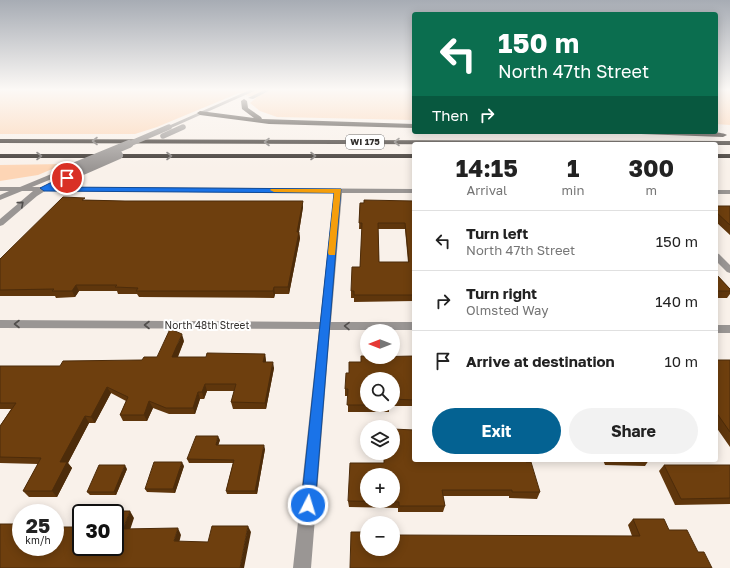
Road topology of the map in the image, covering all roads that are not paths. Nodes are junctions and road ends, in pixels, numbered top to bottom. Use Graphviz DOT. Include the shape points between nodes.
graph roads {
  1 [pos="194,116"];
  2 [pos="210,116"];
  3 [pos="215,116"];
  4 [pos="254,116"];
  5 [pos="269,122"];
  6 [pos="412,126"];
  7 [pos="700,134"];
  8 [pos="730,135"];
  9 [pos="0,141"];
  10 [pos="412,142"];
  11 [pos="718,143"];
  12 [pos="730,143"];
  13 [pos="0,156"];
  14 [pos="412,156"];
  15 [pos="718,156"];
  16 [pos="730,156"];
  17 [pos="22,188"];
  18 [pos="44,188"];
  19 [pos="0,189"];
  20 [pos="338,190"];
  21 [pos="412,191"];
  22 [pos="718,192"];
  23 [pos="730,192"];
  24 [pos="0,198"];
  25 [pos="0,223"];
  26 [pos="718,258"];
  27 [pos="730,270"];
  28 [pos="0,324"];
  29 [pos="325,325"];
  30 [pos="412,326"];
  31 [pos="718,329"];
  32 [pos="730,329"];
  33 [pos="302,568"];
  1 -- 17 [label="street, bridge"];
  2 -- 18 [label="street, bridge"];
  3 -- 5 [label="highway"];
  4 -- 5 [label="highway"];
  5 -- 6 [label="highway"];
  7 -- 8 [label="highway"];
  10 -- 9 [label="highway, WI 175, one-way"];
  12 -- 11 [label="highway, WI 175, one-way"];
  13 -- 14 [label="highway, WI 175, one-way"];
  15 -- 16 [label="highway"];
  17 -- 18 [label="street"];
  17 -- 19 [label="street"];
  17 -- 24 [label="street"];
  18 -- 20 [label="street"];
  25 -- 18 [label="street, one-way" via="24,200"];
  20 -- 21 [label="street"];
  20 -- 29 [label="street"];
  22 -- 23 [label="street"];
  26 -- 27 [label="street"];
  29 -- 28 [label="street, North 48th Street, one-way"];
  30 -- 29 [label="street, North 48th Street, one-way"];
  29 -- 33 [label="street"];
  31 -- 32 [label="street"];
}
